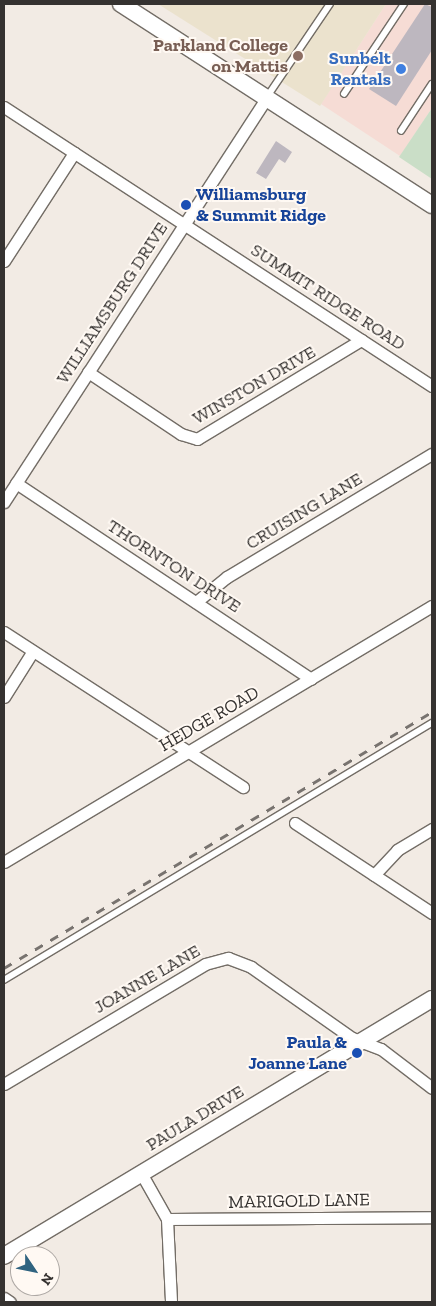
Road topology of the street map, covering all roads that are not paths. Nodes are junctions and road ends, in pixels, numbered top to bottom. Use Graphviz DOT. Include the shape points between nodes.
graph roads {
  1 [pos="121,4"];
  2 [pos="330,4"];
  3 [pos="404,4"];
  4 [pos="432,84"];
  5 [pos="344,94"];
  6 [pos="266,98"];
  7 [pos="4,107"];
  8 [pos="401,131"];
  9 [pos="74,153"];
  10 [pos="432,205"];
  11 [pos="185,224"];
  12 [pos="4,261"];
  13 [pos="361,340"];
  14 [pos="88,372"];
  15 [pos="432,386"];
  16 [pos="432,454"];
  17 [pos="16,483"];
  18 [pos="4,502"];
  19 [pos="196,602"];
  20 [pos="432,606"];
  21 [pos="4,632"];
  22 [pos="33,650"];
  23 [pos="311,679"];
  24 [pos="4,697"];
  25 [pos="432,723"];
  26 [pos="189,751"];
  27 [pos="243,787"];
  28 [pos="295,823"];
  29 [pos="432,829"];
  30 [pos="4,862"];
  31 [pos="374,875"];
  32 [pos="432,913"];
  33 [pos="4,980"];
  34 [pos="432,1000"];
  35 [pos="361,1042"];
  36 [pos="4,1084"];
  37 [pos="432,1088"];
  38 [pos="141,1174"];
  39 [pos="432,1217"];
  40 [pos="166,1219"];
  41 [pos="4,1256"];
  42 [pos="4,1298"];
  43 [pos="10,1302"];
  44 [pos="171,1302"];
  1 -- 6 [label="street"];
  2 -- 6 [label="lane"];
  3 -- 5 [label="lane"];
  4 -- 8 [label="lane"];
  6 -- 10 [label="street"];
  6 -- 11 [label="street, WILLIAMSBURG DRIVE"];
  7 -- 9 [label="street, SUMMIT RIDGE ROAD"];
  9 -- 11 [label="street, SUMMIT RIDGE ROAD"];
  9 -- 12 [label="street"];
  11 -- 13 [label="street, SUMMIT RIDGE ROAD"];
  11 -- 14 [label="street, WILLIAMSBURG DRIVE"];
  13 -- 14 [label="street, WINSTON DRIVE" via="197,439 181,434"];
  13 -- 15 [label="street, SUMMIT RIDGE ROAD"];
  14 -- 17 [label="street, WILLIAMSBURG DRIVE"];
  16 -- 19 [label="street, CRUISING LANE" via="227,577"];
  17 -- 18 [label="street, WILLIAMSBURG DRIVE"];
  17 -- 19 [label="street, THORNTON DRIVE"];
  19 -- 23 [label="street, THORNTON DRIVE"];
  20 -- 23 [label="street, HEDGE ROAD"];
  21 -- 22 [label="street"];
  22 -- 24 [label="street"];
  22 -- 26 [label="street"];
  23 -- 26 [label="street, HEDGE ROAD"];
  25 -- 33 [label="lane"];
  26 -- 27 [label="street"];
  26 -- 30 [label="street, HEDGE ROAD"];
  28 -- 31 [label="street"];
  29 -- 31 [label="street" via="397,850"];
  31 -- 32 [label="street"];
  34 -- 35 [label="street, PAULA DRIVE"];
  35 -- 36 [label="street, JOANNE LANE" via="251,967 228,958 217,959"];
  35 -- 37 [label="street, JOANNE LANE" via="381,1049"];
  35 -- 38 [label="street, PAULA DRIVE"];
  38 -- 40 [label="street"];
  38 -- 41 [label="street, PAULA DRIVE"];
  39 -- 40 [label="street, MARIGOLD LANE"];
  40 -- 44 [label="street"];
  42 -- 43 [label="street"];
}
